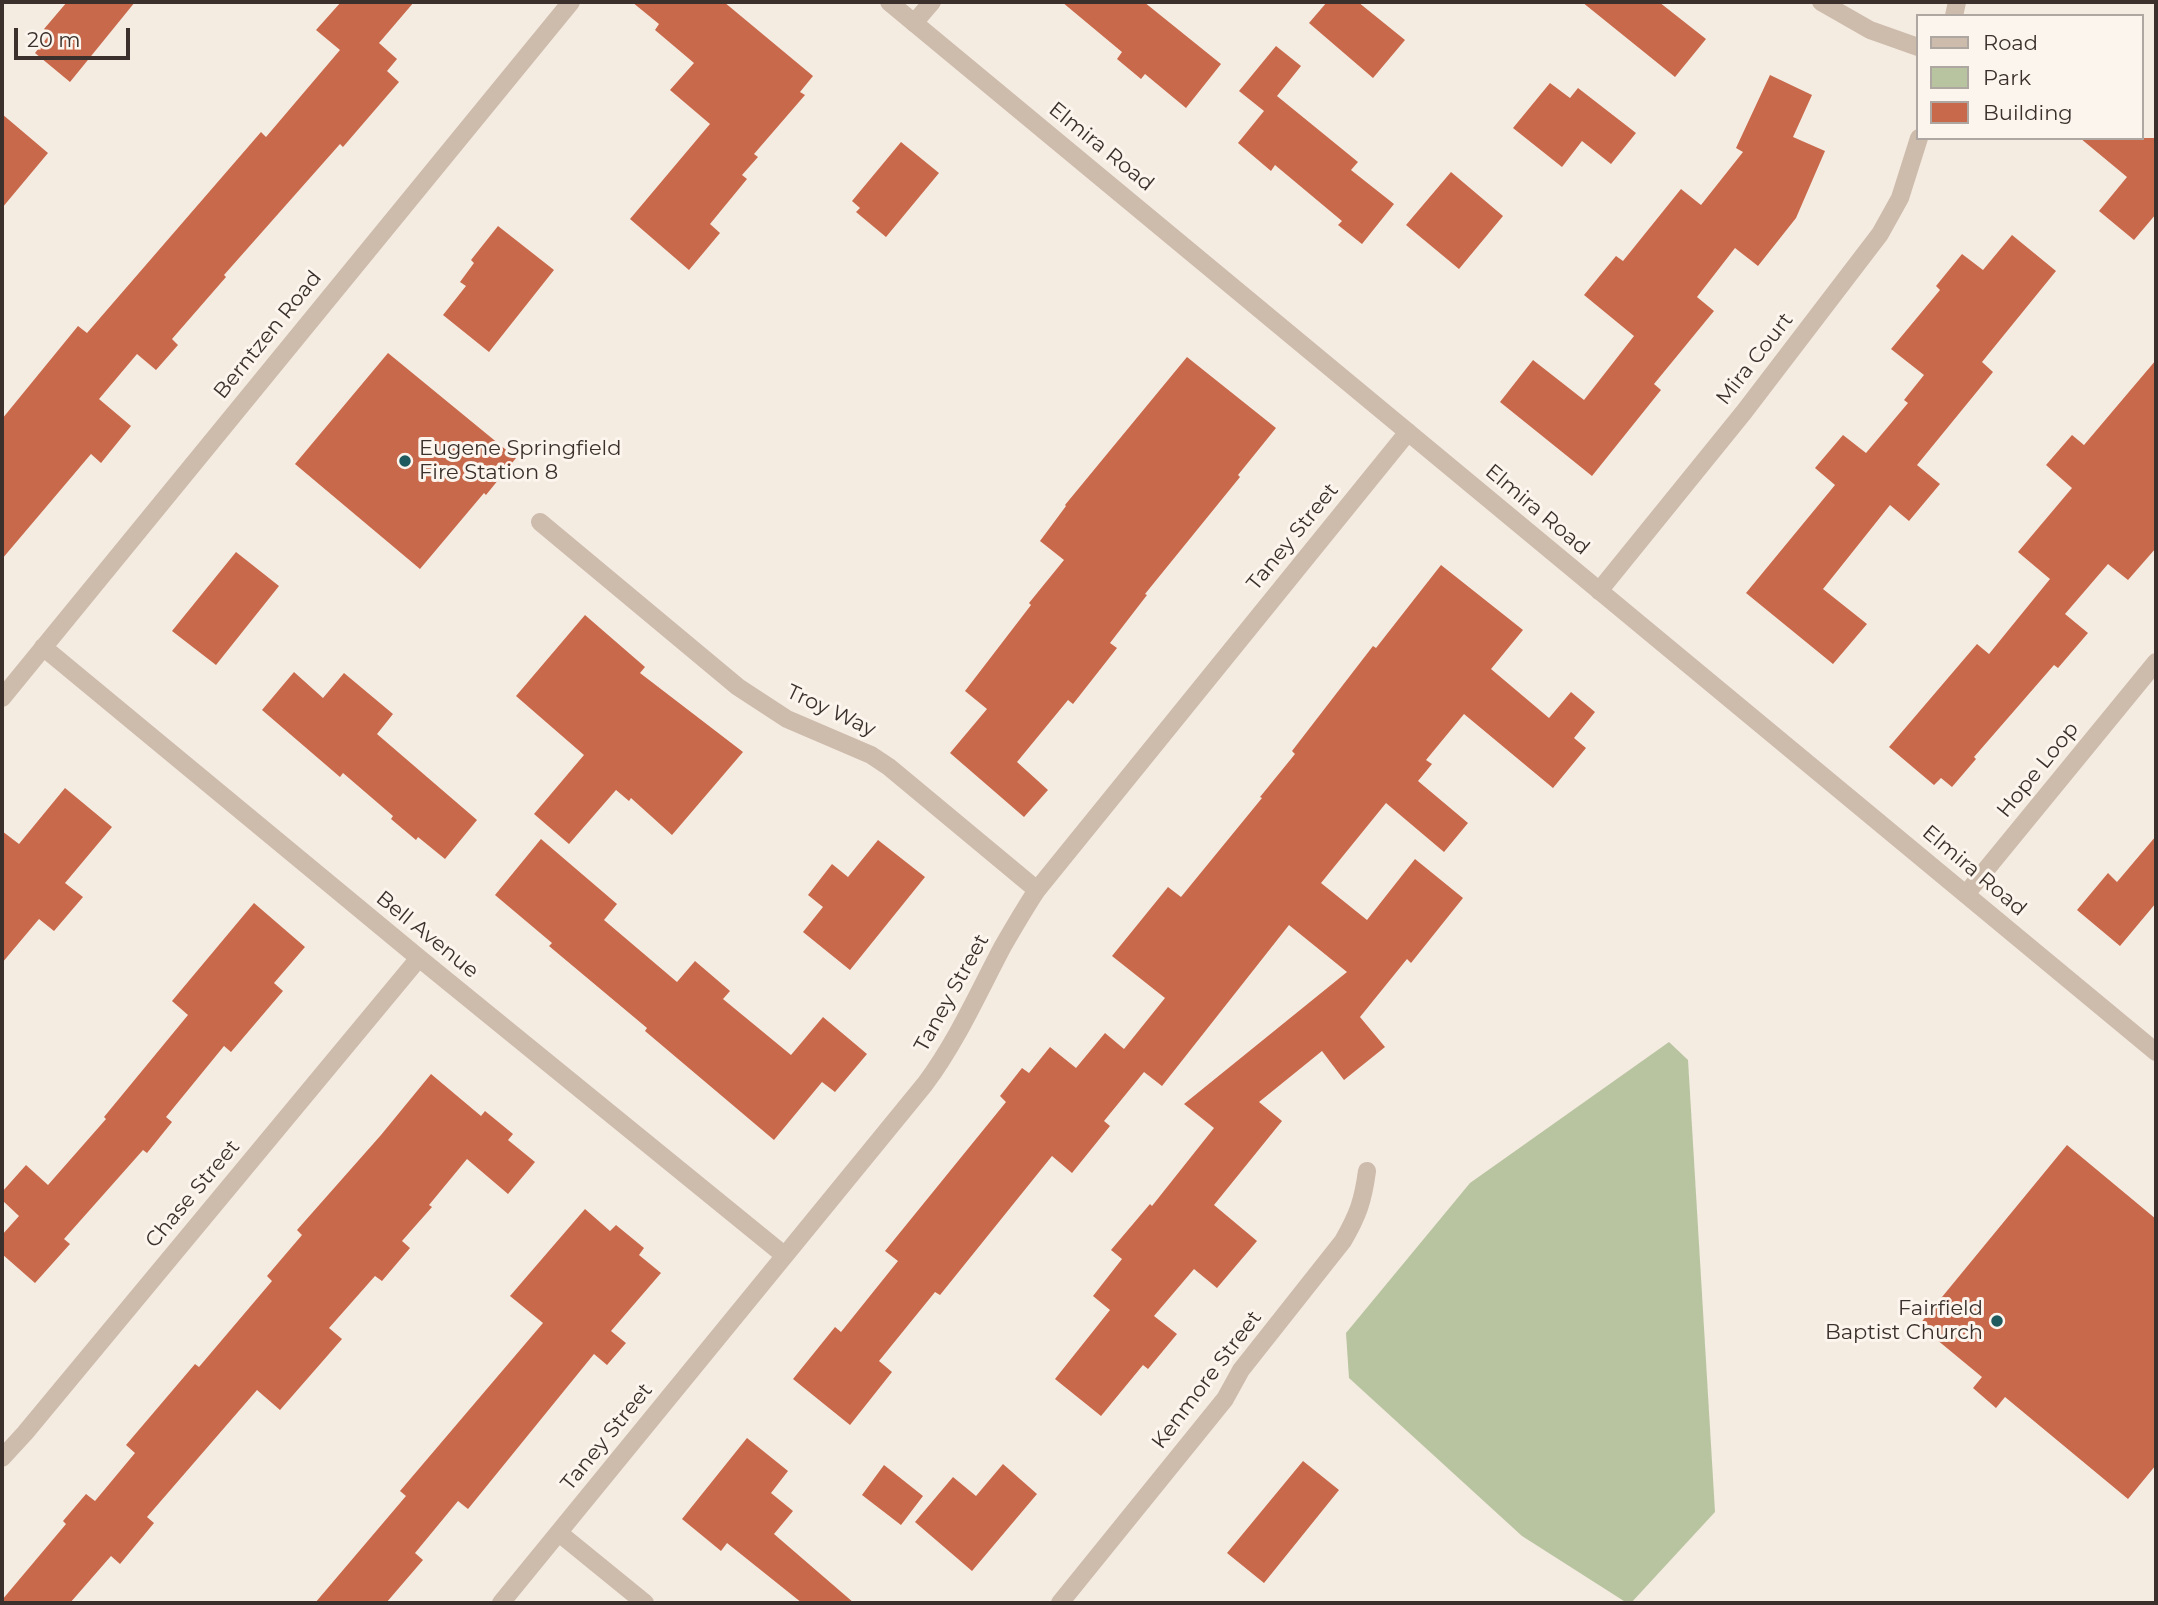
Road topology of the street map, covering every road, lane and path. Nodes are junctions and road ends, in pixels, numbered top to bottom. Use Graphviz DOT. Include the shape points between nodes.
graph roads {
  1 [pos="571,2"];
  2 [pos="889,2"];
  3 [pos="932,2"];
  4 [pos="1821,2"];
  5 [pos="914,23"];
  6 [pos="1916,46"];
  7 [pos="1918,140"];
  8 [pos="1408,432"];
  9 [pos="540,522"];
  10 [pos="1599,591"];
  11 [pos="43,647"];
  12 [pos="2153,674"];
  13 [pos="2,698"];
  14 [pos="1037,890"];
  15 [pos="1966,894"];
  16 [pos="419,958"];
  17 [pos="2156,1052"];
  18 [pos="1367,1171"];
  19 [pos="783,1255"];
  20 [pos="2,1458"];
  21 [pos="559,1533"];
  22 [pos="501,1603"];
  23 [pos="645,1603"];
  24 [pos="1060,1603"];
  1 -- 11 [label="street, Berntzen Road"];
  2 -- 5 [label="street, Elmira Road"];
  3 -- 5 [label="street"];
  4 -- 6 [label="street" via="1870,30"];
  5 -- 8 [label="street, Elmira Road"];
  7 -- 10 [label="street, Mira Court" via="1900,198 1880,234"];
  8 -- 10 [label="street, Elmira Road"];
  8 -- 14 [label="street, Taney Street"];
  9 -- 14 [label="street, Troy Way" via="738,687 787,719 889,766"];
  10 -- 15 [label="street, Elmira Road"];
  11 -- 13 [label="street, Berntzen Road"];
  11 -- 16 [label="street, Bell Avenue"];
  12 -- 15 [label="street, Hope Loop"];
  14 -- 19 [label="street, Taney Street" via="945,1058"];
  15 -- 17 [label="street, Elmira Road"];
  16 -- 19 [label="street, Bell Avenue"];
  16 -- 20 [label="street, Chase Street"];
  18 -- 24 [label="street, Kenmore Street" via="1356,1220 1343,1241 1241,1370 1225,1399"];
  19 -- 21 [label="street, Taney Street"];
  21 -- 22 [label="street, Taney Street"];
  21 -- 23 [label="street"];
}
